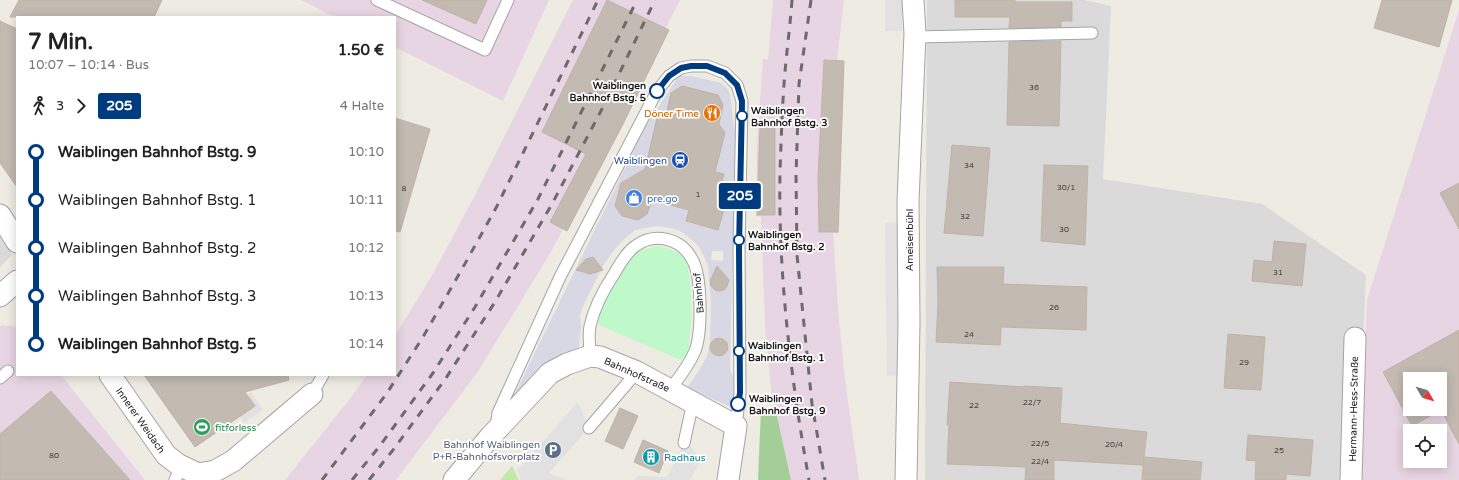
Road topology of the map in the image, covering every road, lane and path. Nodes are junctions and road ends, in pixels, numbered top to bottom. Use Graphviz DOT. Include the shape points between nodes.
graph roads {
  1 [pos="377,0"];
  2 [pos="508,0"];
  3 [pos="913,0"];
  4 [pos="1092,33"];
  5 [pos="915,37"];
  6 [pos="0,215"];
  7 [pos="16,240"];
  8 [pos="16,282"];
  9 [pos="0,296"];
  10 [pos="1355,338"];
  11 [pos="590,356"];
  12 [pos="637,372"];
  13 [pos="111,376"];
  14 [pos="322,376"];
  15 [pos="670,389"];
  16 [pos="312,394"];
  17 [pos="693,402"];
  18 [pos="736,426"];
  19 [pos="589,428"];
  20 [pos="495,431"];
  21 [pos="684,443"];
  22 [pos="178,473"];
  23 [pos="454,480"];
  24 [pos="728,480"];
  25 [pos="906,480"];
  26 [pos="1351,480"];
  1 -- 2 [label="lane" via="485,50"];
  3 -- 5 [label="street, Ameisenbühl"];
  4 -- 5 [label="lane"];
  5 -- 25 [label="street, Ameisenbühl" via="908,200"];
  6 -- 7 [label="street"];
  8 -- 9 [label="street"];
  10 -- 26 [label="street, Hermann-Hess-Straße"];
  11 -- 12 [label="street, Bahnhofstraße"];
  11 -- 15 [label="lane, Bahnhof" via="590,327 608,283 620,263 643,241 655,238 669,239 682,247 693,260 699,290 700,324 696,350 686,369"];
  11 -- 20 [label="street, Bahnhofstraße" via="550,373"];
  12 -- 15 [label="street, Bahnhofstraße"];
  12 -- 19 [label="lane"];
  13 -- 22 [label="street, Innerer Weidach"];
  14 -- 16 [label="lane"];
  15 -- 17 [label="street, Bahnhofstraße"];
  16 -- 22 [label="street, Innerer Weidach" via="233,461 216,471 198,474"];
  17 -- 18 [label="street, Bahnhofstraße"];
  17 -- 21 [label="lane"];
  18 -- 20 [label="lane" via="740,393 742,101 737,85 725,73 707,66 691,66 681,68 669,76 657,91 560,277 498,413"];
  18 -- 24 [label="street"];
  20 -- 23 [label="street, Bahnhofstraße"];
}
